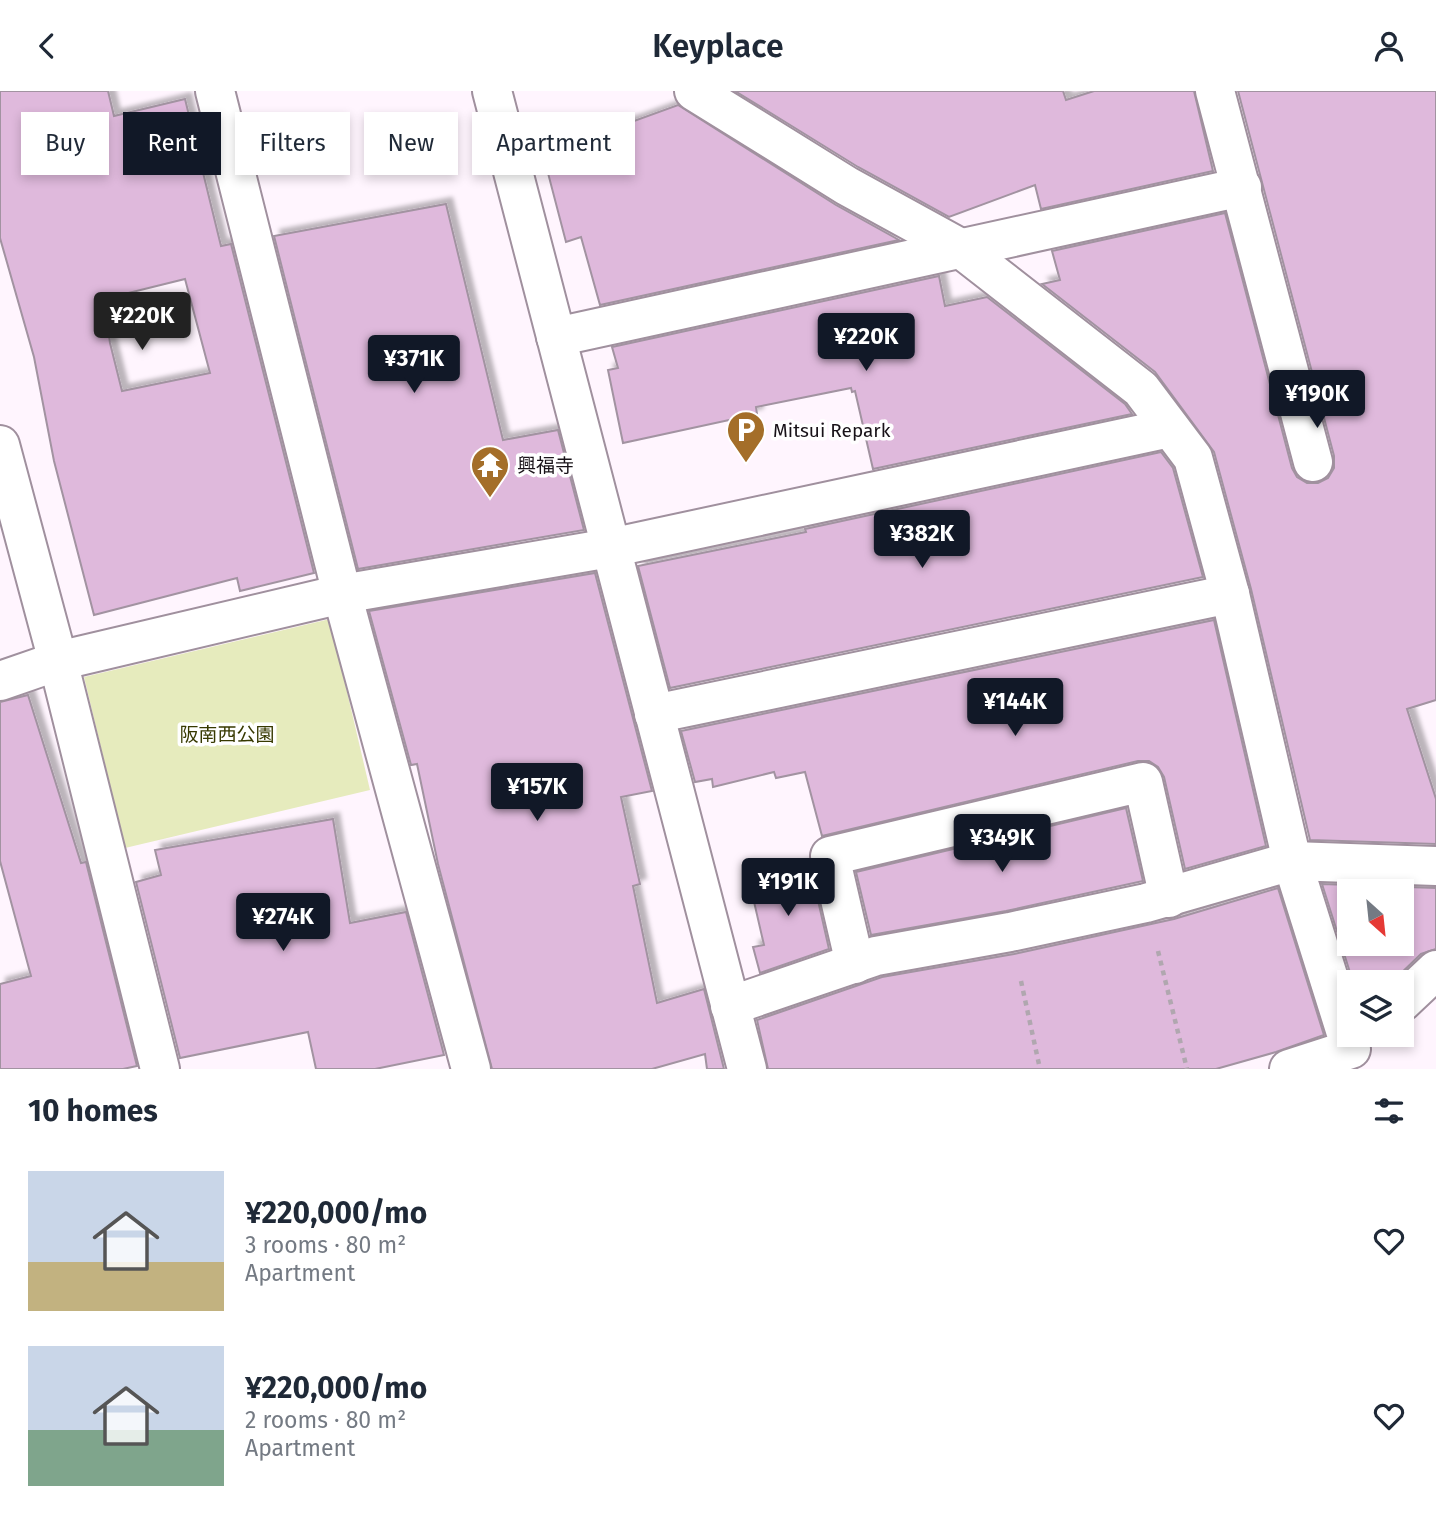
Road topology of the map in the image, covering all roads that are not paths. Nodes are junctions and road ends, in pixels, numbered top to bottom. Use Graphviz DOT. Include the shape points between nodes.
graph roads {
  1 [pos="215,91"];
  2 [pos="492,91"];
  3 [pos="694,91"];
  4 [pos="1216,91"];
  5 [pos="1242,187"];
  6 [pos="960,249"];
  7 [pos="556,337"];
  8 [pos="1170,428"];
  9 [pos="0,445"];
  10 [pos="1313,462"];
  11 [pos="610,548"];
  12 [pos="342,594"];
  13 [pos="1230,594"];
  14 [pos="58,661"];
  15 [pos="0,681"];
  16 [pos="654,714"];
  17 [pos="1292,861"];
  18 [pos="1436,866"];
  19 [pos="1158,900"];
  20 [pos="855,964"];
  21 [pos="1436,970"];
  22 [pos="1414,991"];
  23 [pos="730,1006"];
  24 [pos="1358,1051"];
  25 [pos="160,1069"];
  26 [pos="471,1069"];
  27 [pos="747,1069"];
  28 [pos="1289,1069"];
  1 -- 12 [label="street"];
  2 -- 7 [label="street"];
  3 -- 6 [label="street" via="847,186"];
  4 -- 5 [label="street"];
  5 -- 6 [label="street"];
  5 -- 10 [label="street"];
  6 -- 7 [label="street"];
  6 -- 8 [label="street" via="1141,389"];
  7 -- 11 [label="street"];
  8 -- 11 [label="street"];
  8 -- 13 [label="street" via="1193,458"];
  9 -- 14 [label="street"];
  11 -- 12 [label="street"];
  11 -- 16 [label="street"];
  12 -- 14 [label="street"];
  12 -- 26 [label="street"];
  13 -- 16 [label="street"];
  13 -- 17 [label="street"];
  14 -- 15 [label="street"];
  14 -- 25 [label="street"];
  16 -- 23 [label="street"];
  17 -- 18 [label="street"];
  17 -- 19 [label="street"];
  17 -- 24 [label="street"];
  19 -- 20 [label="street"];
  19 -- 20 [label="street" via="1143,782 830,856"];
  20 -- 23 [label="street"];
  21 -- 22 [label="street"];
  23 -- 27 [label="street"];
  24 -- 28 [label="street"];
}
